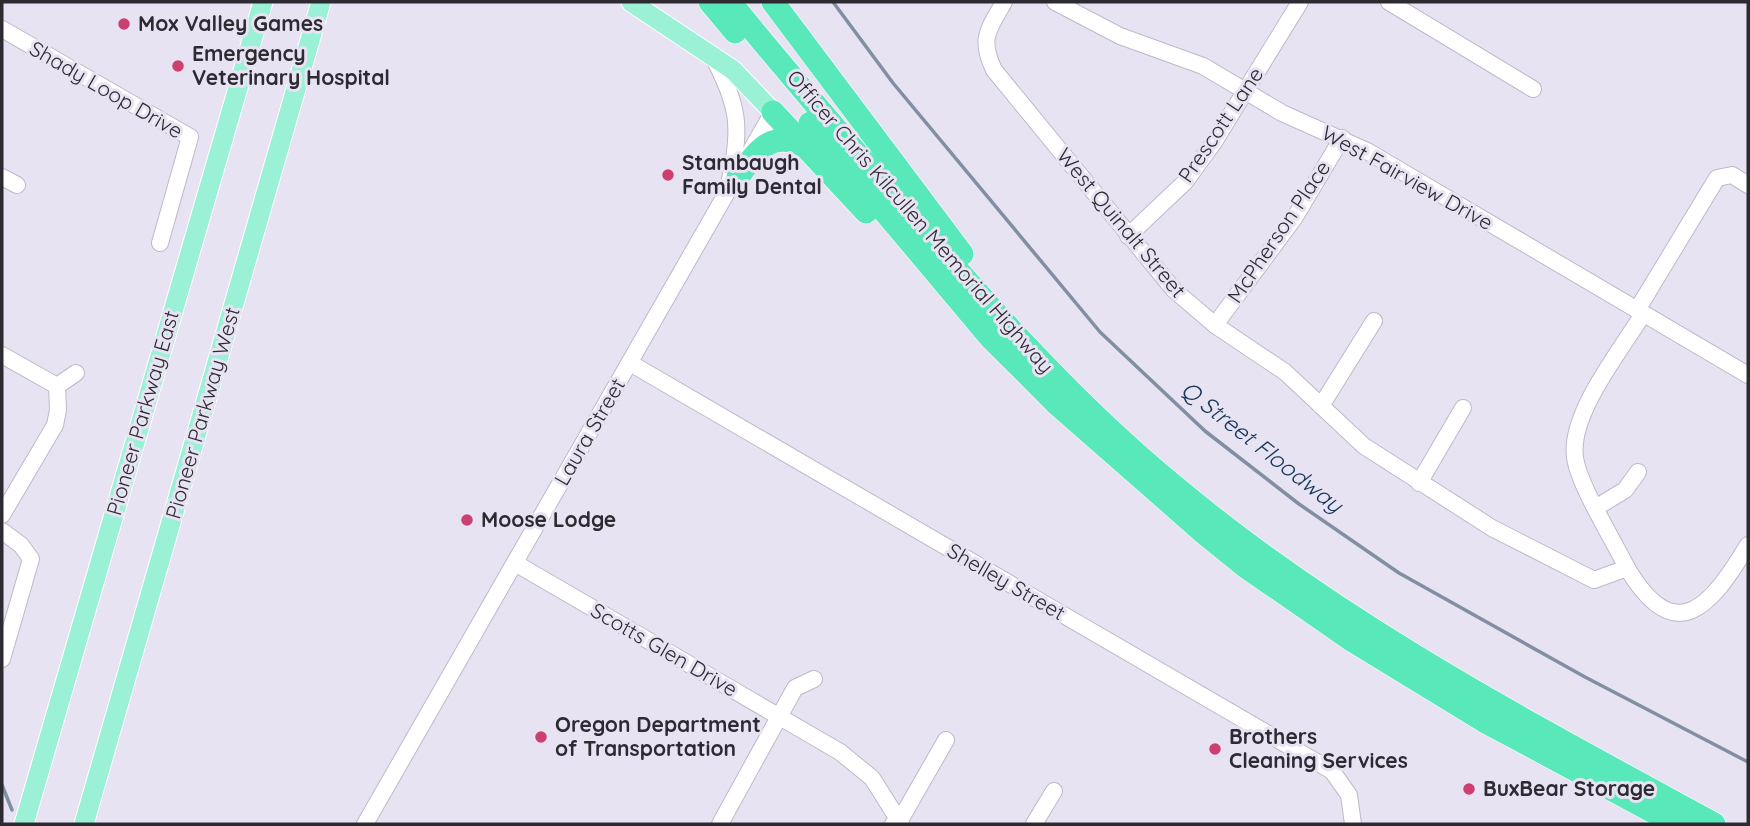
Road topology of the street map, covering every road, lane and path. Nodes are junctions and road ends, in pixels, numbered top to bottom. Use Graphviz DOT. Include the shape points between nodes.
graph roads {
  1 [pos="263,2"];
  2 [pos="321,2"];
  3 [pos="631,2"];
  4 [pos="710,2"];
  5 [pos="730,2"];
  6 [pos="774,2"];
  7 [pos="1004,2"];
  8 [pos="1055,2"];
  9 [pos="1300,2"];
  10 [pos="1389,2"];
  11 [pos="2,29"];
  12 [pos="710,52"];
  13 [pos="1533,89"];
  14 [pos="1245,92"];
  15 [pos="773,111"];
  16 [pos="1342,138"];
  17 [pos="805,146"];
  18 [pos="2,177"];
  19 [pos="738,177"];
  20 [pos="17,185"];
  21 [pos="1748,185"];
  22 [pos="726,197"];
  23 [pos="1128,236"];
  24 [pos="160,243"];
  25 [pos="1640,312"];
  26 [pos="1374,321"];
  27 [pos="1214,325"];
  28 [pos="990,337"];
  29 [pos="2,355"];
  30 [pos="630,363"];
  31 [pos="1047,369"];
  32 [pos="76,373"];
  33 [pos="1748,375"];
  34 [pos="57,386"];
  35 [pos="1321,406"];
  36 [pos="1463,408"];
  37 [pos="1638,472"];
  38 [pos="1419,483"];
  39 [pos="1597,507"];
  40 [pos="2,515"];
  41 [pos="2,531"];
  42 [pos="1748,545"];
  43 [pos="515,563"];
  44 [pos="1627,568"];
  45 [pos="2,659"];
  46 [pos="814,679"];
  47 [pos="780,717"];
  48 [pos="946,740"];
  49 [pos="1054,791"];
  50 [pos="898,823"];
  51 [pos="24,824"];
  52 [pos="83,824"];
  53 [pos="365,824"];
  54 [pos="720,824"];
  55 [pos="1034,824"];
  56 [pos="1353,824"];
  57 [pos="1676,824"];
  58 [pos="1714,824"];
  1 -- 51 [label="main road, Pioneer Parkway East"];
  2 -- 52 [label="main road, Pioneer Parkway West"];
  3 -- 12 [label="main road"];
  4 -- 28 [label="highway, Officer Chris Kilcullen Memorial Highway"];
  5 -- 31 [label="highway, Officer Chris Kilcullen Memorial Highway" via="976,293"];
  6 -- 31 [label="highway"];
  7 -- 23 [label="street, West Quinalt Street" via="985,38 994,70"];
  8 -- 14 [label="street, West Fairview Drive" via="1120,36 1203,66"];
  9 -- 14 [label="street, Prescott Lane"];
  10 -- 13 [label="street"];
  11 -- 24 [label="street, Shady Loop Drive" via="190,137"];
  12 -- 15 [label="main road"];
  12 -- 22 [label="street" via="738,118"];
  14 -- 16 [label="street, West Fairview Drive"];
  14 -- 23 [label="street, Prescott Lane" via="1185,182"];
  15 -- 17 [label="highway"];
  15 -- 19 [label="street, Laura Street"];
  16 -- 25 [label="street, West Fairview Drive"];
  16 -- 27 [label="street, McPherson Place" via="1295,217"];
  17 -- 19 [label="highway" via="785,138 772,141"];
  17 -- 28 [label="highway" via="943,294"];
  18 -- 20 [label="street"];
  19 -- 22 [label="street, Laura Street"];
  21 -- 25 [label="street" via="1732,176 1717,178"];
  22 -- 30 [label="street, Laura Street"];
  23 -- 27 [label="street, West Quinalt Street" via="1174,290"];
  25 -- 33 [label="street, West Fairview Drive"];
  25 -- 39 [label="street" via="1575,435 1582,481"];
  26 -- 35 [label="street"];
  27 -- 35 [label="street, West Quinalt Street" via="1284,372"];
  28 -- 57 [label="highway, Officer Chris Kilcullen Memorial Highway" via="1160,498 1246,567 1353,641 1484,720"];
  29 -- 34 [label="street"];
  30 -- 43 [label="street, Laura Street"];
  30 -- 56 [label="street, Shelley Street" via="1332,771 1349,795"];
  31 -- 58 [label="highway, Officer Chris Kilcullen Memorial Highway" via="1172,484 1254,550 1362,624 1500,707"];
  32 -- 34 [label="street"];
  34 -- 40 [label="street" via="55,425"];
  35 -- 38 [label="street, West Quinalt Street" via="1364,446"];
  36 -- 38 [label="street"];
  37 -- 39 [label="street" via="1625,489"];
  38 -- 44 [label="street, West Quinalt Street" via="1594,580"];
  39 -- 44 [label="street"];
  41 -- 45 [label="street" via="31,559"];
  42 -- 44 [label="street" via="1706,601 1686,614 1670,614 1652,601"];
  43 -- 47 [label="street, Scotts Glen Drive"];
  43 -- 53 [label="street, Laura Street"];
  46 -- 47 [label="street" via="795,688"];
  47 -- 50 [label="street, Scotts Glen Drive" via="840,752 872,778"];
  47 -- 54 [label="street"];
  48 -- 50 [label="street"];
  49 -- 55 [label="street"];
}
